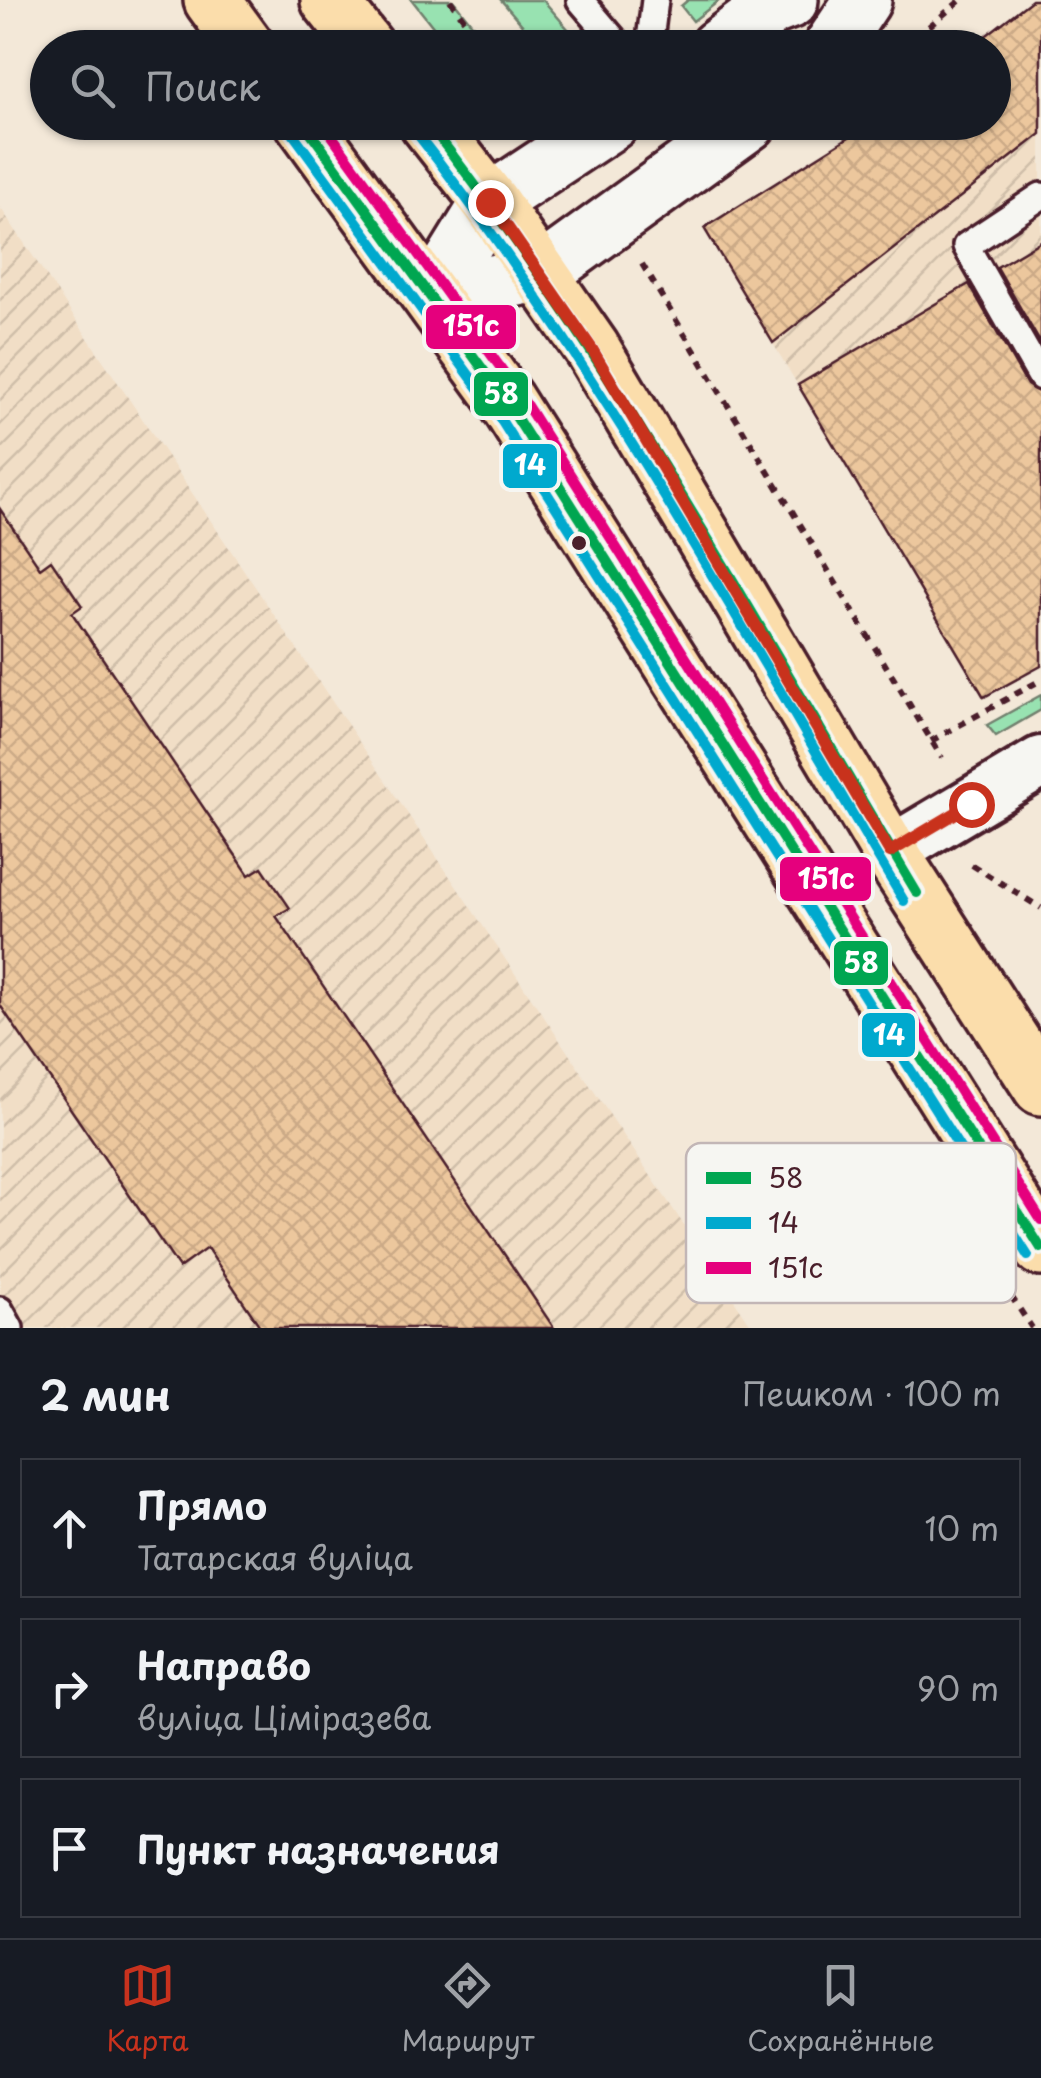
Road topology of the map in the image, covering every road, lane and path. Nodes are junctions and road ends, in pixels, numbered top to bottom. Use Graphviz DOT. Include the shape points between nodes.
graph roads {
  1 [pos="212,0"];
  2 [pos="329,0"];
  3 [pos="450,0"];
  4 [pos="580,0"];
  5 [pos="655,0"];
  6 [pos="790,0"];
  7 [pos="863,0"];
  8 [pos="961,0"];
  9 [pos="234,30"];
  10 [pos="353,30"];
  11 [pos="472,30"];
  12 [pos="606,30"];
  13 [pos="651,30"];
  14 [pos="742,30"];
  15 [pos="843,30"];
  16 [pos="924,30"];
  17 [pos="316,140"];
  18 [pos="440,140"];
  19 [pos="583,140"];
  20 [pos="724,140"];
  21 [pos="1041,196"];
  22 [pos="490,202"];
  23 [pos="640,260"];
  24 [pos="541,273"];
  25 [pos="432,296"];
  26 [pos="1041,377"];
  27 [pos="1041,680"];
  28 [pos="931,740"];
  29 [pos="943,759"];
  30 [pos="1041,762"];
  31 [pos="890,852"];
  32 [pos="977,852"];
  33 [pos="971,865"];
  34 [pos="981,882"];
  35 [pos="1041,908"];
  36 [pos="1041,1087"];
  37 [pos="975,1143"];
  38 [pos="1016,1208"];
  39 [pos="1041,1248"];
  40 [pos="0,1310"];
  41 [pos="10,1328"];
  1 -- 9 [label="main road"];
  2 -- 10 [label="main road"];
  3 -- 11 [label="path"];
  4 -- 12 [label="lane"];
  5 -- 13 [label="lane"];
  6 -- 14 [label="street"];
  7 -- 15 [label="street"];
  8 -- 16 [label="path"];
  17 -- 25 [label="main road"];
  18 -- 22 [label="main road"];
  19 -- 22 [label="street"];
  20 -- 24 [label="street"];
  21 -- 26 [label="lane" via="966,246"];
  22 -- 24 [label="main road"];
  22 -- 25 [label="street"];
  23 -- 28 [label="path"];
  24 -- 25 [label="street"];
  24 -- 31 [label="main road"];
  25 -- 37 [label="main road" via="506,400"];
  27 -- 28 [label="path"];
  28 -- 29 [label="path"];
  30 -- 31 [label="street"];
  31 -- 36 [label="main road"];
  32 -- 33 [label="path"];
  33 -- 34 [label="path"];
  33 -- 35 [label="path"];
  38 -- 39 [label="main road"];
  40 -- 41 [label="lane"];
}
